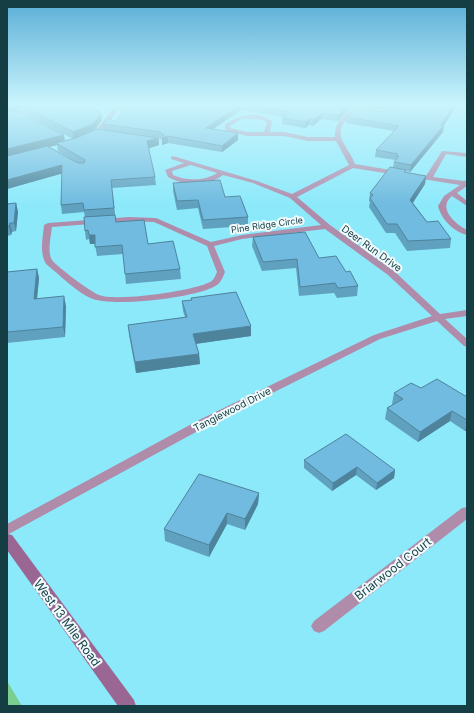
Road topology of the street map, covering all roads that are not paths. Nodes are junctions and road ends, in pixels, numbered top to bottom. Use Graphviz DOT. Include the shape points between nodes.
graph roads {
  1 [pos="84,138"];
  2 [pos="316,138"];
  3 [pos="338,139"];
  4 [pos="80,140"];
  5 [pos="467,155"];
  6 [pos="173,158"];
  7 [pos="191,163"];
  8 [pos="352,166"];
  9 [pos="222,172"];
  10 [pos="429,177"];
  11 [pos="467,183"];
  12 [pos="452,193"];
  13 [pos="292,196"];
  14 [pos="467,204"];
  15 [pos="327,227"];
  16 [pos="467,233"];
  17 [pos="210,245"];
  18 [pos="467,312"];
  19 [pos="439,317"];
  20 [pos="467,344"];
  21 [pos="467,512"];
  22 [pos="7,530"];
  23 [pos="7,539"];
  24 [pos="319,626"];
  25 [pos="128,706"];
  1 -- 4 [label="street"];
  2 -- 3 [label="street"];
  3 -- 8 [label="street"];
  5 -- 10 [label="street" via="444,152"];
  6 -- 7 [label="street, Deer Run Drive"];
  7 -- 9 [label="street, Deer Run Drive"];
  7 -- 9 [label="street" via="168,170 170,176 184,181 213,178"];
  8 -- 10 [label="street"];
  8 -- 13 [label="street"];
  9 -- 13 [label="street, Deer Run Drive"];
  10 -- 11 [label="street"];
  11 -- 12 [label="street"];
  12 -- 14 [label="street"];
  12 -- 16 [label="street" via="442,203 443,213 461,231"];
  13 -- 15 [label="street, Deer Run Drive"];
  15 -- 17 [label="street, Pine Ridge Circle" via="242,237"];
  15 -- 19 [label="street, Deer Run Drive" via="391,273"];
  17 -- 17 [label="street" via="221,272 212,284 169,295 107,300 96,297 49,262 46,241 48,225 129,219 156,220"];
  18 -- 19 [label="street, Tanglewood Drive"];
  19 -- 20 [label="street, Deer Run Drive"];
  19 -- 22 [label="street, Tanglewood Drive" via="377,337 203,424"];
  21 -- 24 [label="street, Briarwood Court"];
  23 -- 25 [label="street, West 13 Mile Road"];
}
